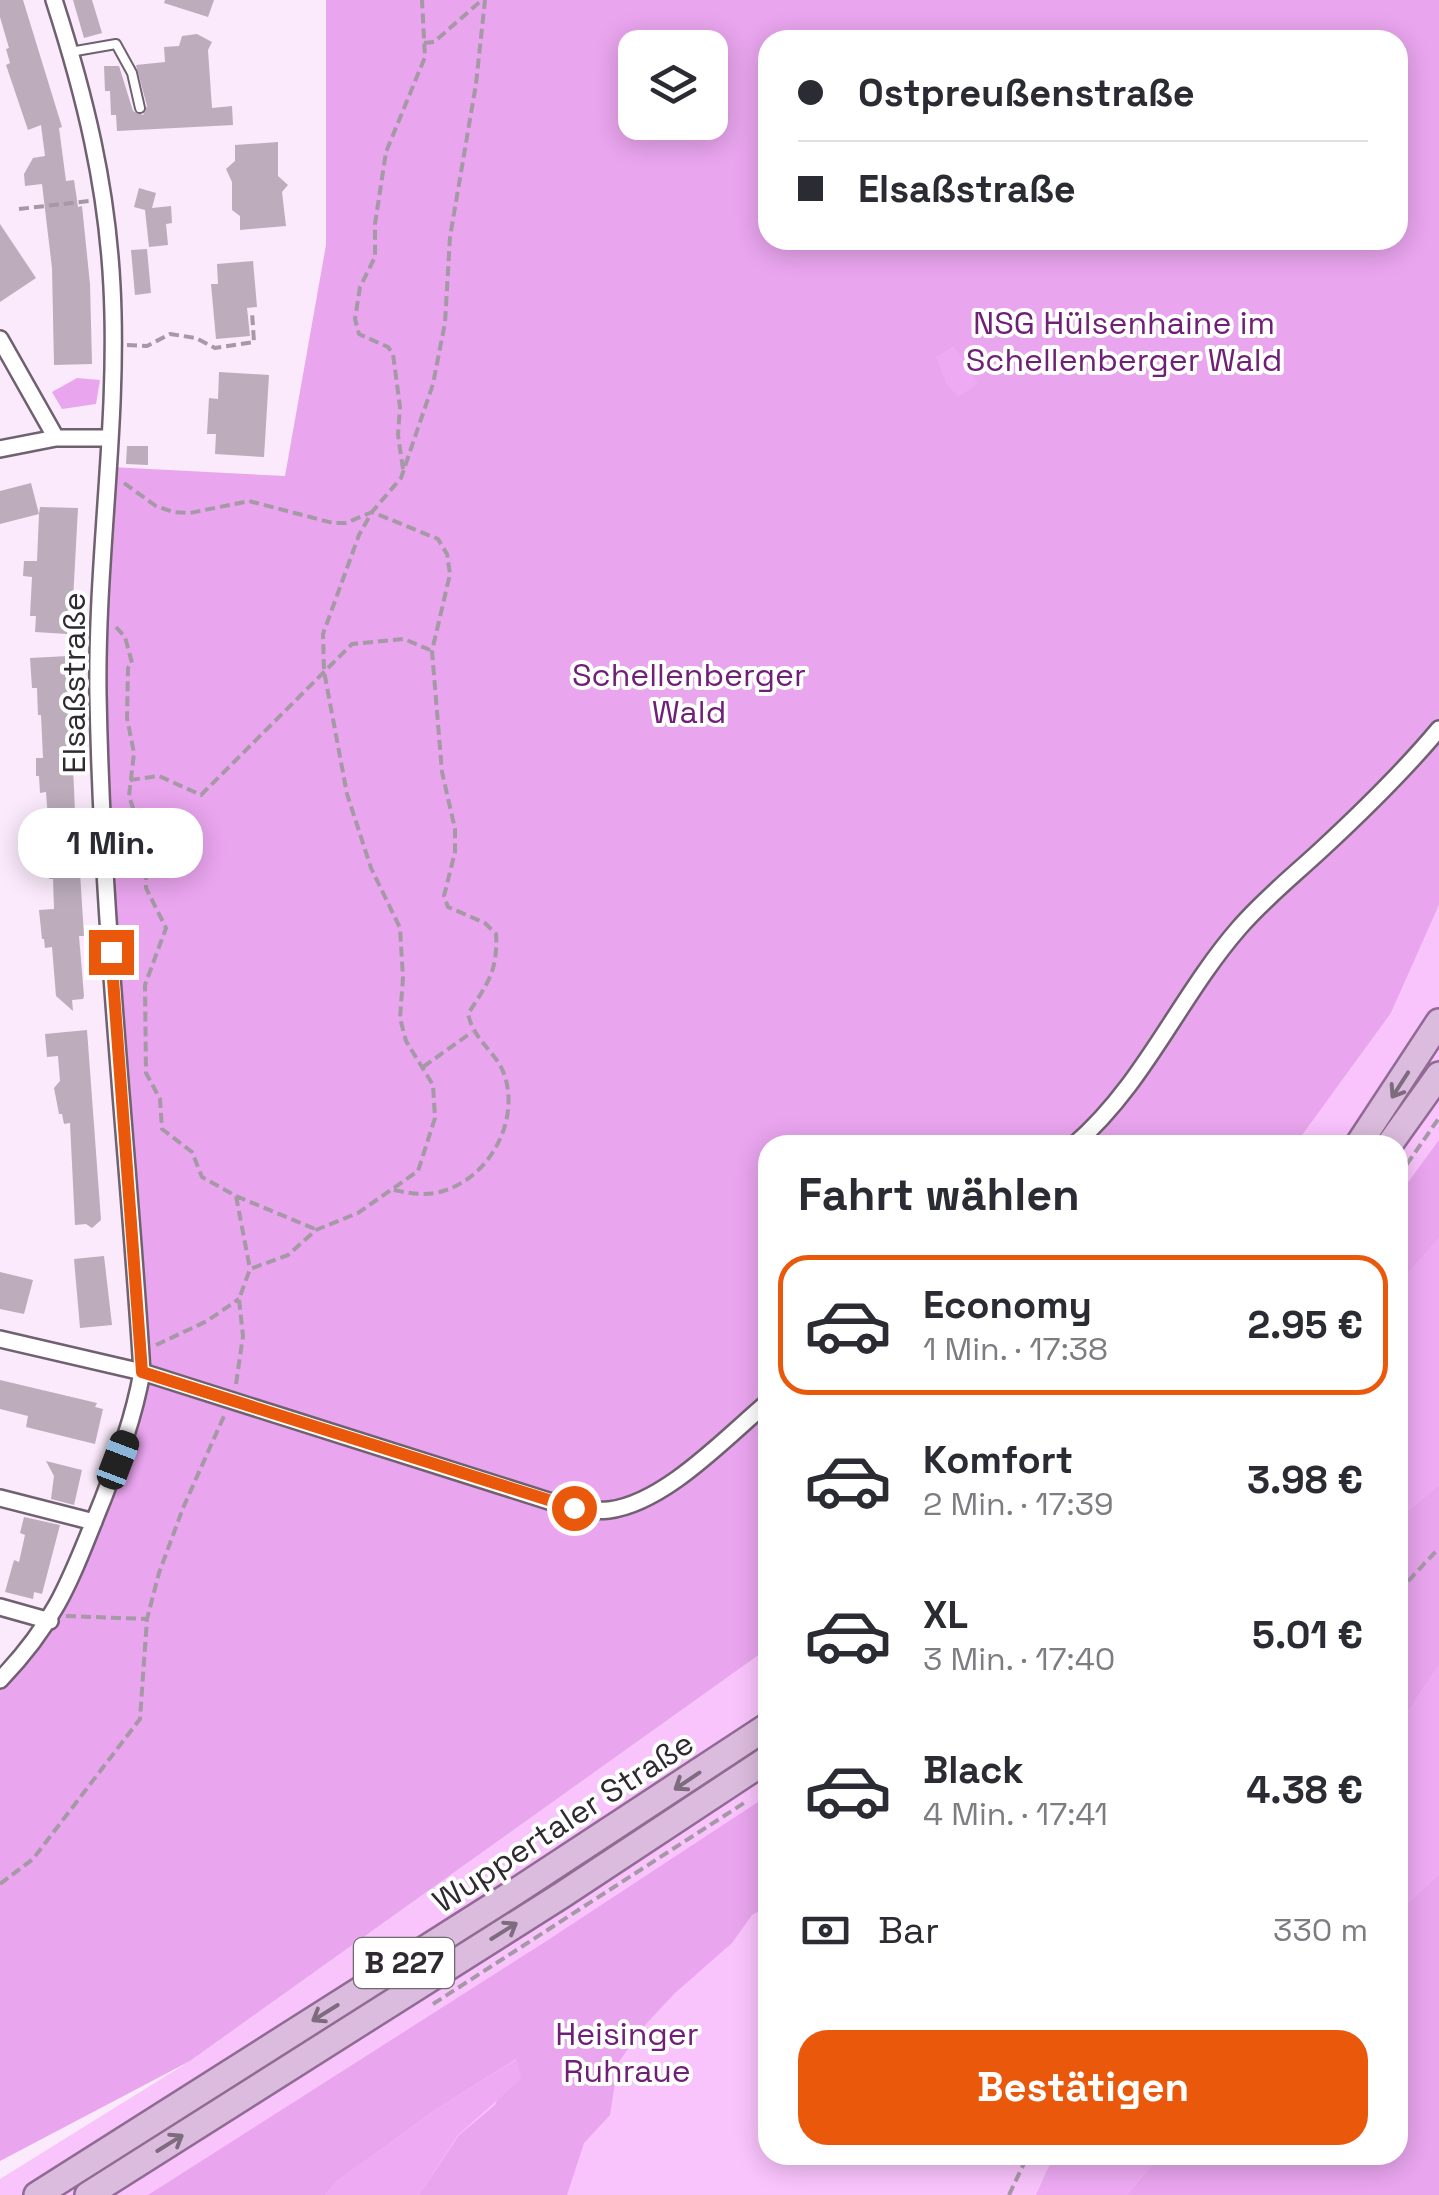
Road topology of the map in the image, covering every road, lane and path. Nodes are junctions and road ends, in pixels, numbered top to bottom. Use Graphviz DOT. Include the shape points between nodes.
graph roads {
  1 [pos="54,0"];
  2 [pos="422,0"];
  3 [pos="483,0"];
  4 [pos="424,43"];
  5 [pos="70,52"];
  6 [pos="140,108"];
  7 [pos="104,199"];
  8 [pos="19,209"];
  9 [pos="252,312"];
  10 [pos="0,338"];
  11 [pos="112,344"];
  12 [pos="56,438"];
  13 [pos="110,438"];
  14 [pos="0,449"];
  15 [pos="108,471"];
  16 [pos="404,472"];
  17 [pos="372,512"];
  18 [pos="100,609"];
  19 [pos="432,651"];
  20 [pos="324,671"];
  21 [pos="1439,729"];
  22 [pos="130,780"];
  23 [pos="1439,1022"];
  24 [pos="472,1032"];
  25 [pos="423,1067"];
  26 [pos="1439,1075"];
  27 [pos="1439,1118"];
  28 [pos="1086,1135"];
  29 [pos="1365,1135"];
  30 [pos="1396,1135"];
  31 [pos="1408,1163"];
  32 [pos="393,1190"];
  33 [pos="236,1196"];
  34 [pos="316,1230"];
  35 [pos="250,1269"];
  36 [pos="239,1299"];
  37 [pos="0,1339"];
  38 [pos="140,1350"];
  39 [pos="142,1372"];
  40 [pos="231,1401"];
  41 [pos="758,1410"];
  42 [pos="0,1498"];
  43 [pos="94,1522"];
  44 [pos="1439,1548"];
  45 [pos="1408,1581"];
  46 [pos="4,1608"];
  47 [pos="147,1618"];
  48 [pos="50,1620"];
  49 [pos="0,1624"];
  50 [pos="0,1680"];
  51 [pos="758,1733"];
  52 [pos="758,1766"];
  53 [pos="0,1884"];
  54 [pos="1023,2165"];
  55 [pos="38,2195"];
  56 [pos="88,2195"];
  57 [pos="1009,2195"];
  1 -- 5 [label="street, Elsaßstraße"];
  2 -- 4 [label="path"];
  3 -- 4 [label="path" via="434,42"];
  3 -- 16 [label="path" via="441,347"];
  4 -- 16 [label="path" via="425,57 386,152 376,257 360,287 355,319 359,334 393,354"];
  5 -- 6 [label="lane" via="116,44"];
  5 -- 7 [label="street, Elsaßstraße"];
  7 -- 8 [label="path"];
  7 -- 11 [label="street, Elsaßstraße"];
  9 -- 11 [label="path" via="254,342 215,348 170,334 147,346"];
  10 -- 12 [label="street"];
  11 -- 13 [label="street, Elsaßstraße"];
  12 -- 13 [label="street"];
  12 -- 14 [label="street"];
  13 -- 15 [label="street, Elsaßstraße"];
  15 -- 17 [label="path" via="173,512 249,500 333,523"];
  15 -- 18 [label="street, Elsaßstraße"];
  16 -- 17 [label="path"];
  17 -- 19 [label="path" via="428,534 447,554 450,574"];
  17 -- 20 [label="path" via="323,634"];
  18 -- 22 [label="path" via="126,637 132,663 126,718 134,753"];
  18 -- 38 [label="street, Elsaßstraße" via="105,852"];
  19 -- 20 [label="path" via="404,639 352,644"];
  19 -- 24 [label="path" via="454,829 444,896 448,907 496,934 492,978 468,1014"];
  20 -- 22 [label="path" via="201,795 159,776"];
  20 -- 25 [label="path" via="357,831 400,928 400,1018"];
  21 -- 28 [label="street" via="1242,925 1131,1083"];
  22 -- 33 [label="path" via="134,811 128,832 166,928 145,985 146,1073 160,1098 162,1129 192,1152 202,1177"];
  23 -- 29 [label="main road, one-way"];
  24 -- 25 [label="path"];
  24 -- 32 [label="path" via="497,1058 506,1080 509,1105 492,1156 465,1182 439,1193"];
  25 -- 32 [label="path" via="434,1085 435,1118 423,1164"];
  26 -- 30 [label="main road"];
  27 -- 31 [label="path"];
  32 -- 34 [label="path"];
  33 -- 34 [label="path"];
  33 -- 35 [label="path"];
  34 -- 35 [label="path" via="288,1255"];
  35 -- 36 [label="path"];
  36 -- 38 [label="path" via="168,1342"];
  36 -- 40 [label="path" via="243,1336"];
  37 -- 39 [label="street"];
  38 -- 39 [label="street, Elsaßstraße"];
  39 -- 40 [label="street"];
  39 -- 43 [label="street, Elsaßstraße"];
  40 -- 41 [label="street" via="592,1511 627,1506 668,1485"];
  40 -- 47 [label="path" via="184,1508"];
  42 -- 43 [label="street"];
  43 -- 48 [label="street, Elsaßstraße"];
  44 -- 45 [label="path"];
  46 -- 48 [label="street"];
  46 -- 49 [label="street"];
  47 -- 48 [label="path"];
  47 -- 53 [label="path" via="140,1719 33,1858"];
  48 -- 50 [label="street, Elsaßstraße"];
  51 -- 55 [label="main road, Wuppertaler Straße / B 227, one-way"];
  56 -- 52 [label="main road, Wuppertaler Straße / B 227, one-way"];
  54 -- 57 [label="path"];
}
